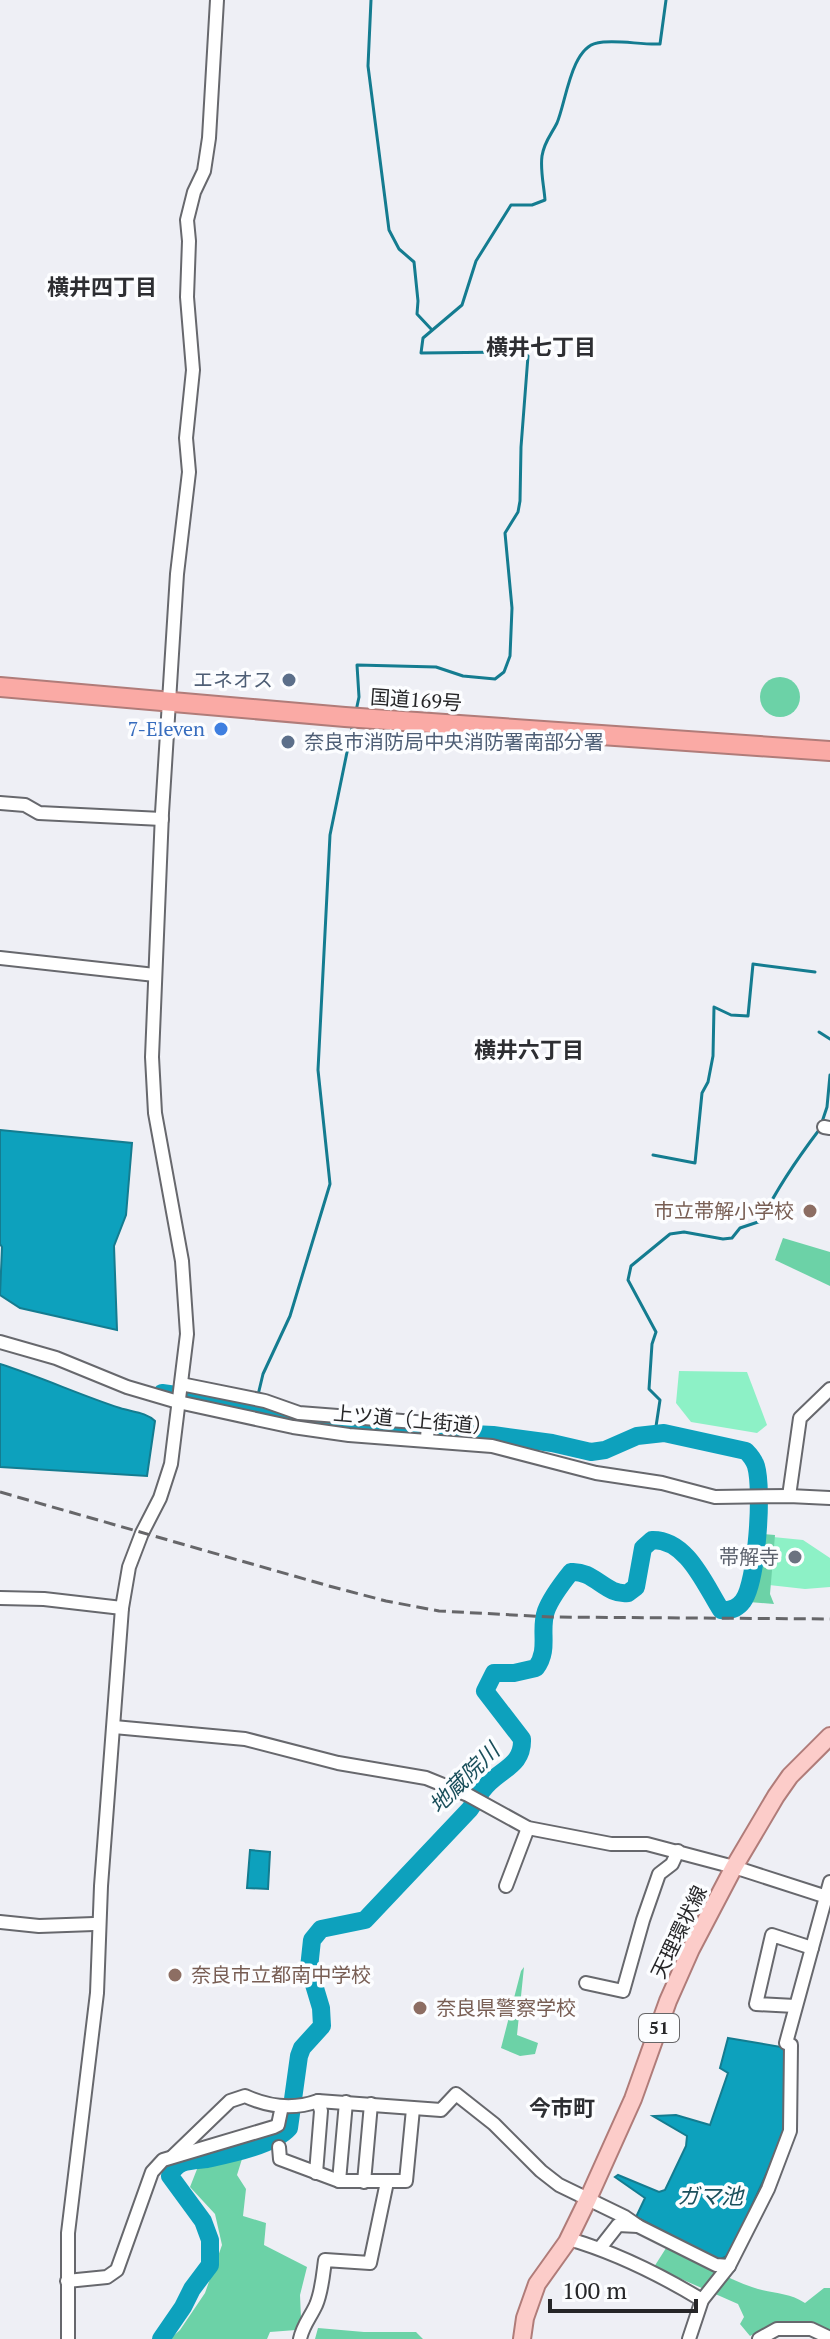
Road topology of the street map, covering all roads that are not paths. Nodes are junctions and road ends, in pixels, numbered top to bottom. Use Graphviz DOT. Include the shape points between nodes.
graph roads {
  1 [pos="217,0"];
  2 [pos="0,687"];
  3 [pos="170,700"];
  4 [pos="830,751"];
  5 [pos="0,803"];
  6 [pos="162,819"];
  7 [pos="0,958"];
  8 [pos="155,975"];
  9 [pos="0,1342"];
  10 [pos="181,1384"];
  11 [pos="830,1389"];
  12 [pos="178,1402"];
  13 [pos="428,1433"];
  14 [pos="789,1496"];
  15 [pos="830,1498"];
  16 [pos="0,1598"];
  17 [pos="122,1608"];
  18 [pos="114,1727"];
  19 [pos="830,1737"];
  20 [pos="528,1828"];
  21 [pos="678,1851"];
  22 [pos="734,1867"];
  23 [pos="830,1882"];
  24 [pos="506,1886"];
  25 [pos="828,1898"];
  26 [pos="0,1922"];
  27 [pos="94,1924"];
  28 [pos="812,1948"];
  29 [pos="586,1983"];
  30 [pos="795,2006"];
  31 [pos="318,2101"];
  32 [pos="346,2102"];
  33 [pos="371,2104"];
  34 [pos="284,2106"];
  35 [pos="413,2109"];
  36 [pos="279,2147"];
  37 [pos="173,2156"];
  38 [pos="316,2173"];
  39 [pos="339,2181"];
  40 [pos="364,2182"];
  41 [pos="387,2182"];
  42 [pos="588,2199"];
  43 [pos="638,2226"];
  44 [pos="569,2239"];
  45 [pos="600,2248"];
  46 [pos="729,2266"];
  47 [pos="67,2281"];
  48 [pos="702,2300"];
  49 [pos="830,2338"];
  50 [pos="68,2339"];
  51 [pos="300,2339"];
  52 [pos="522,2339"];
  53 [pos="689,2339"];
  54 [pos="759,2339"];
  1 -- 3 [label="street" via="209,138 187,220 193,370"];
  2 -- 3 [label="highway, 国道169号"];
  3 -- 4 [label="highway, 国道169号"];
  3 -- 6 [label="street"];
  5 -- 6 [label="street" via="25,805 39,813"];
  6 -- 8 [label="street"];
  7 -- 8 [label="street"];
  8 -- 10 [label="street" via="155,1113 187,1311"];
  9 -- 12 [label="street, 上ツ道（上街道）"];
  10 -- 12 [label="street"];
  10 -- 13 [label="street" via="299,1413 428,1423"];
  11 -- 14 [label="street" via="800,1418"];
  12 -- 13 [label="street, 上ツ道（上街道）" via="318,1431"];
  12 -- 17 [label="street" via="171,1464 129,1567"];
  13 -- 14 [label="street, 上ツ道（上街道）" via="715,1497"];
  14 -- 15 [label="street, 上ツ道（上街道）"];
  16 -- 17 [label="street"];
  17 -- 18 [label="street"];
  18 -- 20 [label="street" via="245,1739 426,1778"];
  18 -- 47 [label="street" via="97,1993"];
  19 -- 22 [label="main road, 天理環状線 / 51" via="790,1776"];
  20 -- 21 [label="street"];
  20 -- 24 [label="street"];
  21 -- 22 [label="street"];
  21 -- 29 [label="street" via="659,1874 623,1991"];
  22 -- 25 [label="street"];
  22 -- 42 [label="main road, 天理環状線 / 51" via="668,2001 633,2099"];
  23 -- 25 [label="street"];
  25 -- 28 [label="street"];
  26 -- 27 [label="street"];
  28 -- 30 [label="street"];
  28 -- 30 [label="street" via="772,1935 756,2004"];
  30 -- 46 [label="street" via="786,2043 791,2045 790,2131"];
  31 -- 32 [label="street"];
  31 -- 34 [label="street"];
  31 -- 38 [label="street"];
  32 -- 33 [label="street"];
  32 -- 39 [label="street"];
  33 -- 35 [label="street"];
  33 -- 40 [label="street"];
  34 -- 37 [label="street" via="275,2130"];
  34 -- 37 [label="street" via="245,2096 230,2101"];
  35 -- 41 [label="street" via="406,2181"];
  35 -- 42 [label="street" via="441,2110 456,2094 541,2171"];
  36 -- 38 [label="street" via="280,2159"];
  37 -- 47 [label="street" via="152,2172 117,2270 107,2277"];
  38 -- 39 [label="street"];
  39 -- 40 [label="street"];
  40 -- 41 [label="street"];
  41 -- 51 [label="street" via="370,2263 325,2260 318,2301"];
  42 -- 43 [label="street"];
  42 -- 44 [label="main road, 天理環状線 / 51"];
  43 -- 45 [label="street" via="618,2225"];
  43 -- 46 [label="street" via="716,2265"];
  44 -- 45 [label="street"];
  44 -- 52 [label="main road, 天理環状線 / 51" via="537,2284"];
  45 -- 48 [label="street"];
  46 -- 48 [label="street"];
  47 -- 50 [label="street"];
  48 -- 53 [label="street"];
  49 -- 54 [label="street" via="811,2329 777,2329"];
}
